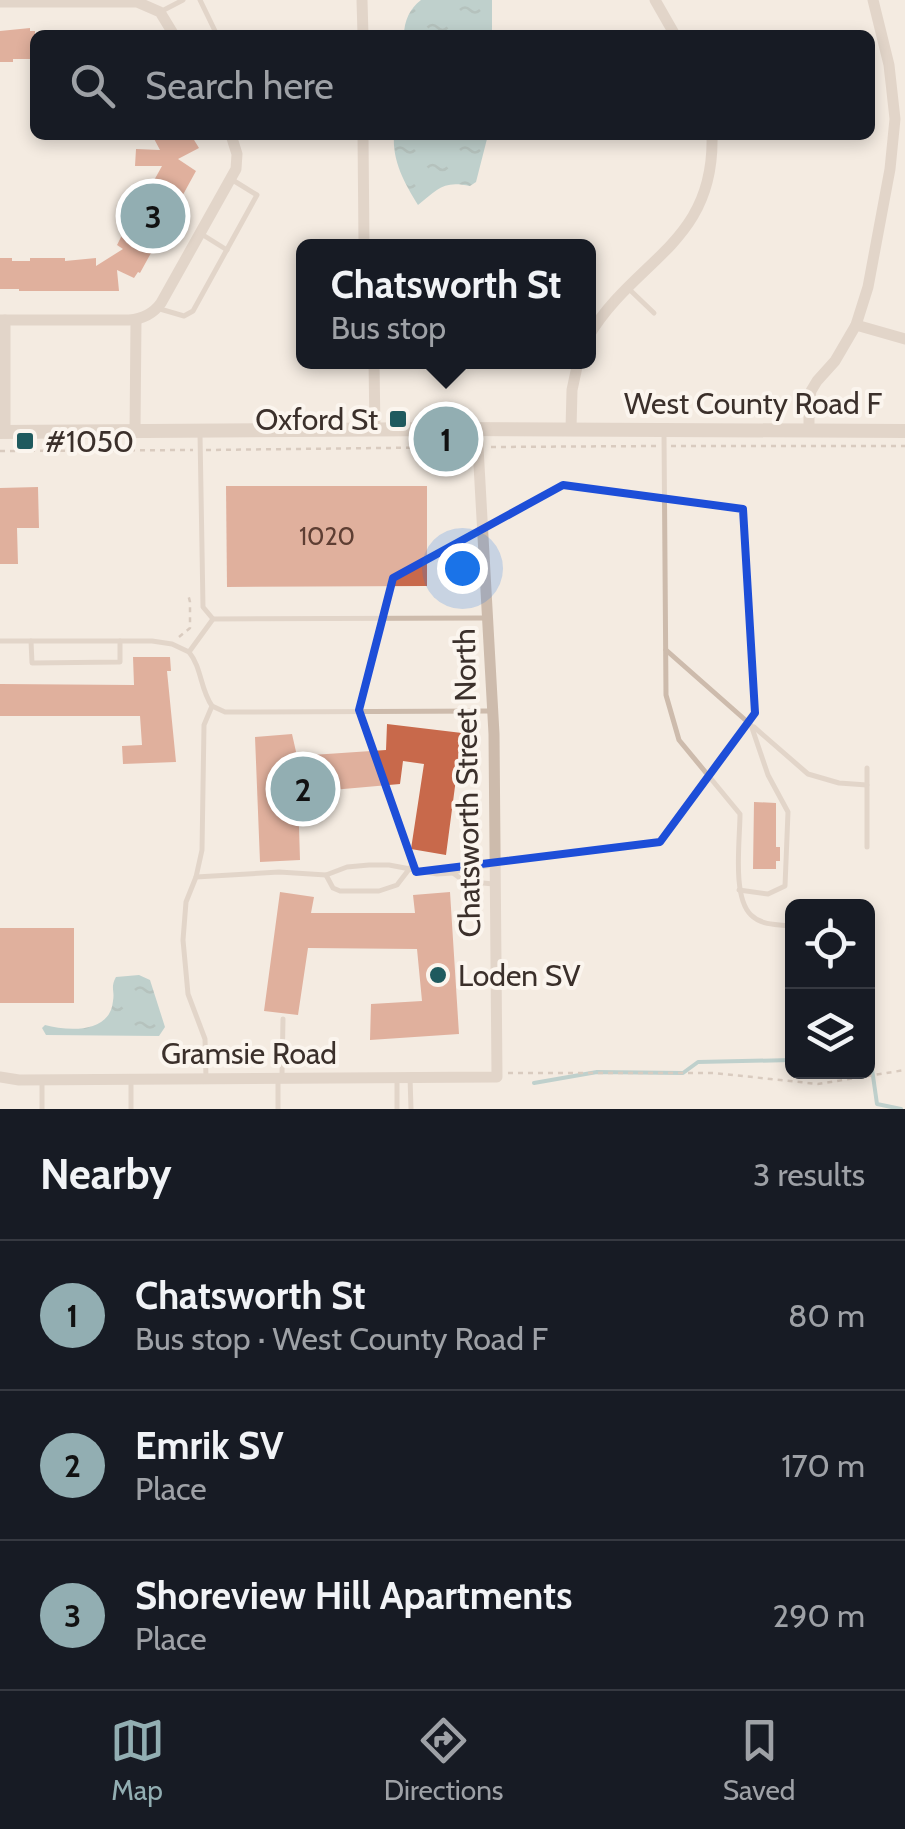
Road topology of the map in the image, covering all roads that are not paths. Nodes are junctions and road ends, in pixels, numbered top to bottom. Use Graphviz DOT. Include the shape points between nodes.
graph roads {
  1 [pos="69,0"];
  2 [pos="184,0"];
  3 [pos="200,0"];
  4 [pos="362,0"];
  5 [pos="655,0"];
  6 [pos="873,0"];
  7 [pos="128,1"];
  8 [pos="2,2"];
  9 [pos="160,12"];
  10 [pos="171,30"];
  11 [pos="215,30"];
  12 [pos="362,30"];
  13 [pos="672,30"];
  14 [pos="236,140"];
  15 [pos="364,140"];
  16 [pos="712,140"];
  17 [pos="231,178"];
  18 [pos="200,234"];
  19 [pos="364,239"];
  20 [pos="227,250"];
  21 [pos="628,288"];
  22 [pos="157,308"];
  23 [pos="654,313"];
  24 [pos="3,320"];
  25 [pos="136,320"];
  26 [pos="596,326"];
  27 [pos="856,326"];
  28 [pos="905,339"];
  29 [pos="3,357"];
  30 [pos="374,369"];
  31 [pos="576,369"];
  32 [pos="3,393"];
  33 [pos="477,429"];
  34 [pos="571,429"];
  35 [pos="374,430"];
  36 [pos="664,430"];
  37 [pos="200,431"];
  38 [pos="808,431"];
  39 [pos="905,431"];
  40 [pos="3,432"];
  41 [pos="135,432"];
  42 [pos="488,618"];
  43 [pos="213,619"];
  44 [pos="0,641"];
  45 [pos="31,641"];
  46 [pos="120,641"];
  47 [pos="666,650"];
  48 [pos="189,652"];
  49 [pos="212,706"];
  50 [pos="493,712"];
  51 [pos="752,725"];
  52 [pos="867,768"];
  53 [pos="867,785"];
  54 [pos="867,848"];
  55 [pos="496,865"];
  56 [pos="410,868"];
  57 [pos="453,873"];
  58 [pos="326,875"];
  59 [pos="196,877"];
  60 [pos="496,884"];
  61 [pos="739,890"];
  62 [pos="785,926"];
  63 [pos="283,1018"];
  64 [pos="498,1075"];
  65 [pos="0,1077"];
  66 [pos="403,1077"];
  67 [pos="131,1078"];
  68 [pos="206,1078"];
  69 [pos="280,1078"];
  70 [pos="42,1079"];
  71 [pos="42,1109"];
  72 [pos="131,1109"];
  73 [pos="278,1109"];
  74 [pos="397,1109"];
  75 [pos="410,1109"];
  1 -- 7 [label="street"];
  1 -- 8 [label="street"];
  2 -- 9 [label="lane"];
  3 -- 11 [label="lane"];
  4 -- 12 [label="street"];
  5 -- 13 [label="street"];
  6 -- 27 [label="street" via="895,119"];
  7 -- 9 [label="street"];
  9 -- 10 [label="street"];
  14 -- 17 [label="street"];
  15 -- 19 [label="street"];
  16 -- 21 [label="street" via="710,176 694,216"];
  17 -- 18 [label="street"];
  17 -- 20 [label="lane" via="257,195"];
  18 -- 20 [label="lane"];
  18 -- 22 [label="street"];
  20 -- 22 [label="lane" via="193,311 184,316"];
  21 -- 23 [label="lane"];
  21 -- 26 [label="street"];
  22 -- 25 [label="street"];
  24 -- 25 [label="street"];
  24 -- 29 [label="street"];
  25 -- 41 [label="street"];
  27 -- 28 [label="street"];
  27 -- 38 [label="street" via="812,391"];
  29 -- 32 [label="street"];
  30 -- 35 [label="street"];
  31 -- 34 [label="street"];
  32 -- 40 [label="street"];
  33 -- 34 [label="street, West County Road F"];
  33 -- 35 [label="street, West County Road F"];
  33 -- 42 [label="street, Chatsworth Street North"];
  34 -- 36 [label="street, West County Road F"];
  35 -- 37 [label="street, West County Road F"];
  36 -- 38 [label="street, West County Road F"];
  36 -- 47 [label="lane"];
  37 -- 41 [label="street, West County Road F"];
  37 -- 43 [label="lane" via="203,606"];
  38 -- 39 [label="street, West County Road F"];
  40 -- 41 [label="street, West County Road F"];
  42 -- 43 [label="lane"];
  42 -- 50 [label="street, Chatsworth Street North"];
  43 -- 48 [label="lane"];
  44 -- 45 [label="lane"];
  45 -- 46 [label="lane"];
  45 -- 46 [label="lane" via="32,663 120,662"];
  46 -- 48 [label="lane"];
  47 -- 51 [label="lane"];
  47 -- 61 [label="lane" via="666,694 679,740 740,814"];
  48 -- 49 [label="lane"];
  49 -- 50 [label="lane" via="225,712"];
  49 -- 59 [label="lane" via="204,724"];
  50 -- 55 [label="street, Chatsworth Street North"];
  51 -- 53 [label="lane" via="808,774"];
  51 -- 61 [label="lane" via="788,812 786,886 768,894"];
  52 -- 53 [label="lane"];
  53 -- 54 [label="lane"];
  55 -- 57 [label="lane"];
  55 -- 60 [label="street, Chatsworth Street North"];
  56 -- 57 [label="lane"];
  56 -- 58 [label="lane" via="369,865"];
  56 -- 58 [label="lane" via="397,885 379,891 340,891"];
  57 -- 60 [label="lane"];
  58 -- 59 [label="lane"];
  59 -- 68 [label="lane" via="186,902 184,940 188,994 205,1039"];
  60 -- 64 [label="street, Chatsworth Street North"];
  61 -- 62 [label="lane" via="749,914"];
  63 -- 69 [label="lane"];
  64 -- 66 [label="street, Gramsie Road"];
  65 -- 70 [label="street, Gramsie Road"];
  66 -- 69 [label="street, Gramsie Road"];
  66 -- 74 [label="lane"];
  66 -- 75 [label="lane"];
  67 -- 68 [label="street, Gramsie Road"];
  67 -- 70 [label="street, Gramsie Road"];
  67 -- 72 [label="lane"];
  68 -- 69 [label="street, Gramsie Road"];
  69 -- 73 [label="lane"];
  70 -- 71 [label="lane"];
  74 -- 75 [label="lane"];
}
